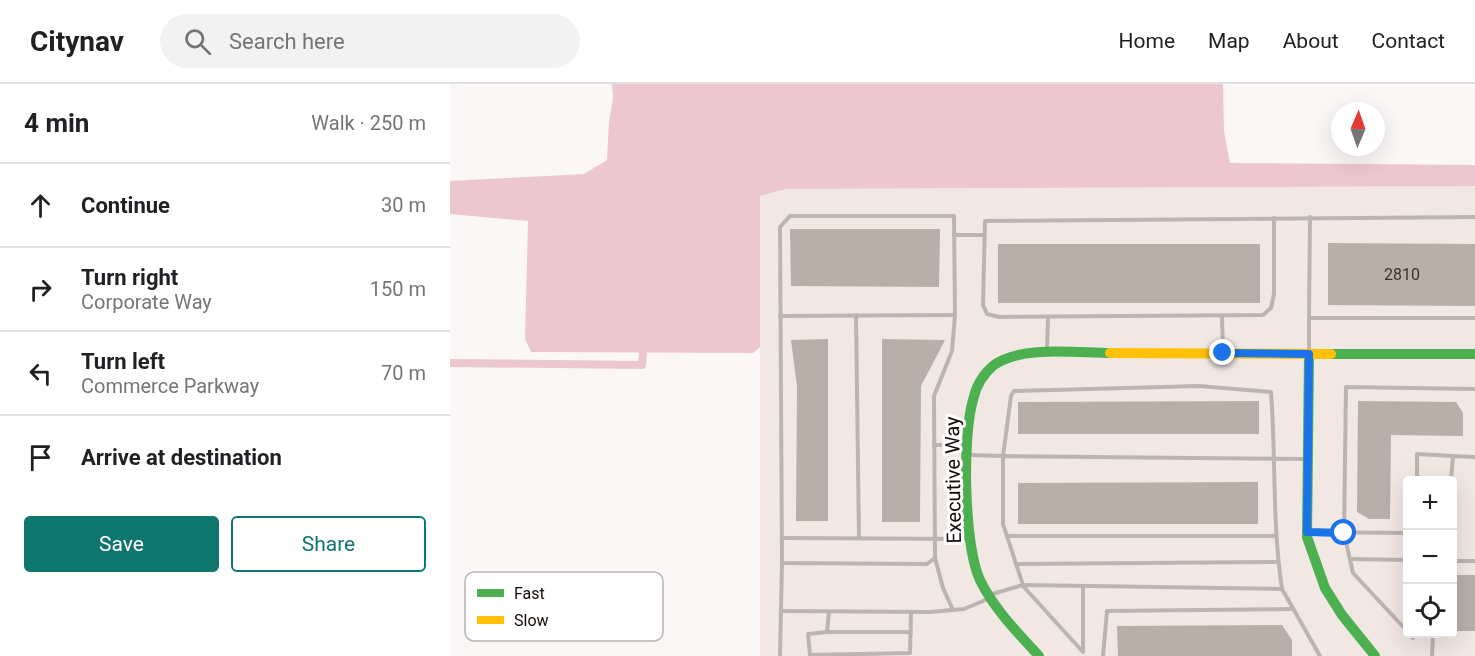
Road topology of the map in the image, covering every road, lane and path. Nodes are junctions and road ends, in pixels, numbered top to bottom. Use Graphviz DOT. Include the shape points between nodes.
graph roads {
  1 [pos="1310,217"];
  2 [pos="1475,217"];
  3 [pos="1274,218"];
  4 [pos="954,235"];
  5 [pos="984,235"];
  6 [pos="856,315"];
  7 [pos="955,315"];
  8 [pos="780,316"];
  9 [pos="1222,317"];
  10 [pos="1048,318"];
  11 [pos="1309,318"];
  12 [pos="1475,318"];
  13 [pos="1047,353"];
  14 [pos="1223,353"];
  15 [pos="1309,354"];
  16 [pos="1475,354"];
  17 [pos="1475,389"];
  18 [pos="934,446"];
  19 [pos="969,450"];
  20 [pos="1003,456"];
  21 [pos="1453,456"];
  22 [pos="1475,457"];
  23 [pos="1276,459"];
  24 [pos="1309,459"];
  25 [pos="1417,476"];
  26 [pos="1451,476"];
  27 [pos="1307,532"];
  28 [pos="1344,533"];
  29 [pos="1403,534"];
  30 [pos="1007,536"];
  31 [pos="1275,536"];
  32 [pos="782,538"];
  33 [pos="859,538"];
  34 [pos="935,538"];
  35 [pos="970,539"];
  36 [pos="935,558"];
  37 [pos="1351,559"];
  38 [pos="1403,560"];
  39 [pos="1457,561"];
  40 [pos="1475,561"];
  41 [pos="1278,562"];
  42 [pos="782,563"];
  43 [pos="1016,564"];
  44 [pos="1023,585"];
  45 [pos="1083,586"];
  46 [pos="1282,588"];
  47 [pos="989,596"];
  48 [pos="1293,609"];
  49 [pos="953,610"];
  50 [pos="781,611"];
  51 [pos="829,612"];
  52 [pos="911,612"];
  53 [pos="1403,626"];
  54 [pos="827,632"];
  55 [pos="911,632"];
  56 [pos="1434,638"];
  57 [pos="1033,654"];
  58 [pos="780,656"];
  59 [pos="1103,656"];
  60 [pos="1320,656"];
  61 [pos="1376,656"];
  62 [pos="1432,656"];
  1 -- 2 [label="lane"];
  1 -- 3 [label="lane"];
  1 -- 11 [label="lane"];
  3 -- 5 [label="lane" via="985,221"];
  3 -- 9 [label="lane" via="1271,309 1263,315"];
  4 -- 5 [label="lane"];
  4 -- 7 [label="lane"];
  4 -- 8 [label="lane" via="954,216 790,216 780,227"];
  5 -- 10 [label="lane" via="983,304 987,314"];
  6 -- 7 [label="lane"];
  6 -- 8 [label="lane"];
  6 -- 33 [label="lane"];
  7 -- 18 [label="lane" via="952,351 934,396"];
  8 -- 32 [label="lane"];
  9 -- 10 [label="lane"];
  9 -- 14 [label="lane"];
  10 -- 13 [label="lane"];
  11 -- 12 [label="lane"];
  11 -- 15 [label="lane"];
  13 -- 14 [label="street"];
  13 -- 19 [label="street, Executive Way" via="1026,352 996,363 982,376 970,411"];
  14 -- 15 [label="street"];
  15 -- 16 [label="street"];
  15 -- 24 [label="street"];
  17 -- 28 [label="lane" via="1346,387"];
  18 -- 19 [label="lane"];
  18 -- 34 [label="lane"];
  19 -- 20 [label="lane"];
  19 -- 35 [label="street, Executive Way"];
  20 -- 23 [label="lane"];
  20 -- 23 [label="lane" via="1014,391 1199,386 1271,392"];
  20 -- 30 [label="lane" via="1003,524"];
  21 -- 22 [label="lane"];
  21 -- 25 [label="lane" via="1417,454"];
  21 -- 26 [label="lane"];
  23 -- 24 [label="lane"];
  23 -- 31 [label="lane"];
  24 -- 27 [label="street"];
  27 -- 28 [label="lane"];
  27 -- 61 [label="street" via="1313,567 1329,598"];
  28 -- 29 [label="lane"];
  28 -- 37 [label="lane"];
  30 -- 31 [label="lane"];
  30 -- 43 [label="lane"];
  31 -- 41 [label="lane"];
  32 -- 33 [label="lane"];
  32 -- 42 [label="lane"];
  33 -- 34 [label="lane"];
  34 -- 35 [label="lane"];
  34 -- 36 [label="lane"];
  35 -- 47 [label="street, Executive Way" via="973,558"];
  36 -- 42 [label="lane" via="927,564"];
  36 -- 49 [label="lane"];
  37 -- 38 [label="lane"];
  37 -- 53 [label="lane" via="1353,573"];
  39 -- 40 [label="lane"];
  41 -- 43 [label="lane"];
  41 -- 46 [label="lane"];
  42 -- 50 [label="lane"];
  43 -- 44 [label="lane"];
  44 -- 45 [label="lane"];
  44 -- 45 [label="lane" via="1083,652"];
  44 -- 47 [label="lane"];
  45 -- 46 [label="lane"];
  46 -- 48 [label="lane"];
  47 -- 49 [label="lane" via="964,609"];
  47 -- 57 [label="street, Executive Way"];
  48 -- 59 [label="lane" via="1107,611"];
  48 -- 60 [label="lane"];
  49 -- 52 [label="lane"];
  50 -- 51 [label="lane"];
  50 -- 58 [label="lane"];
  51 -- 52 [label="lane"];
  51 -- 54 [label="lane"];
  52 -- 55 [label="lane"];
  54 -- 55 [label="lane"];
  54 -- 55 [label="lane" via="808,634 810,655 906,655 911,650"];
  56 -- 62 [label="lane"];
}
